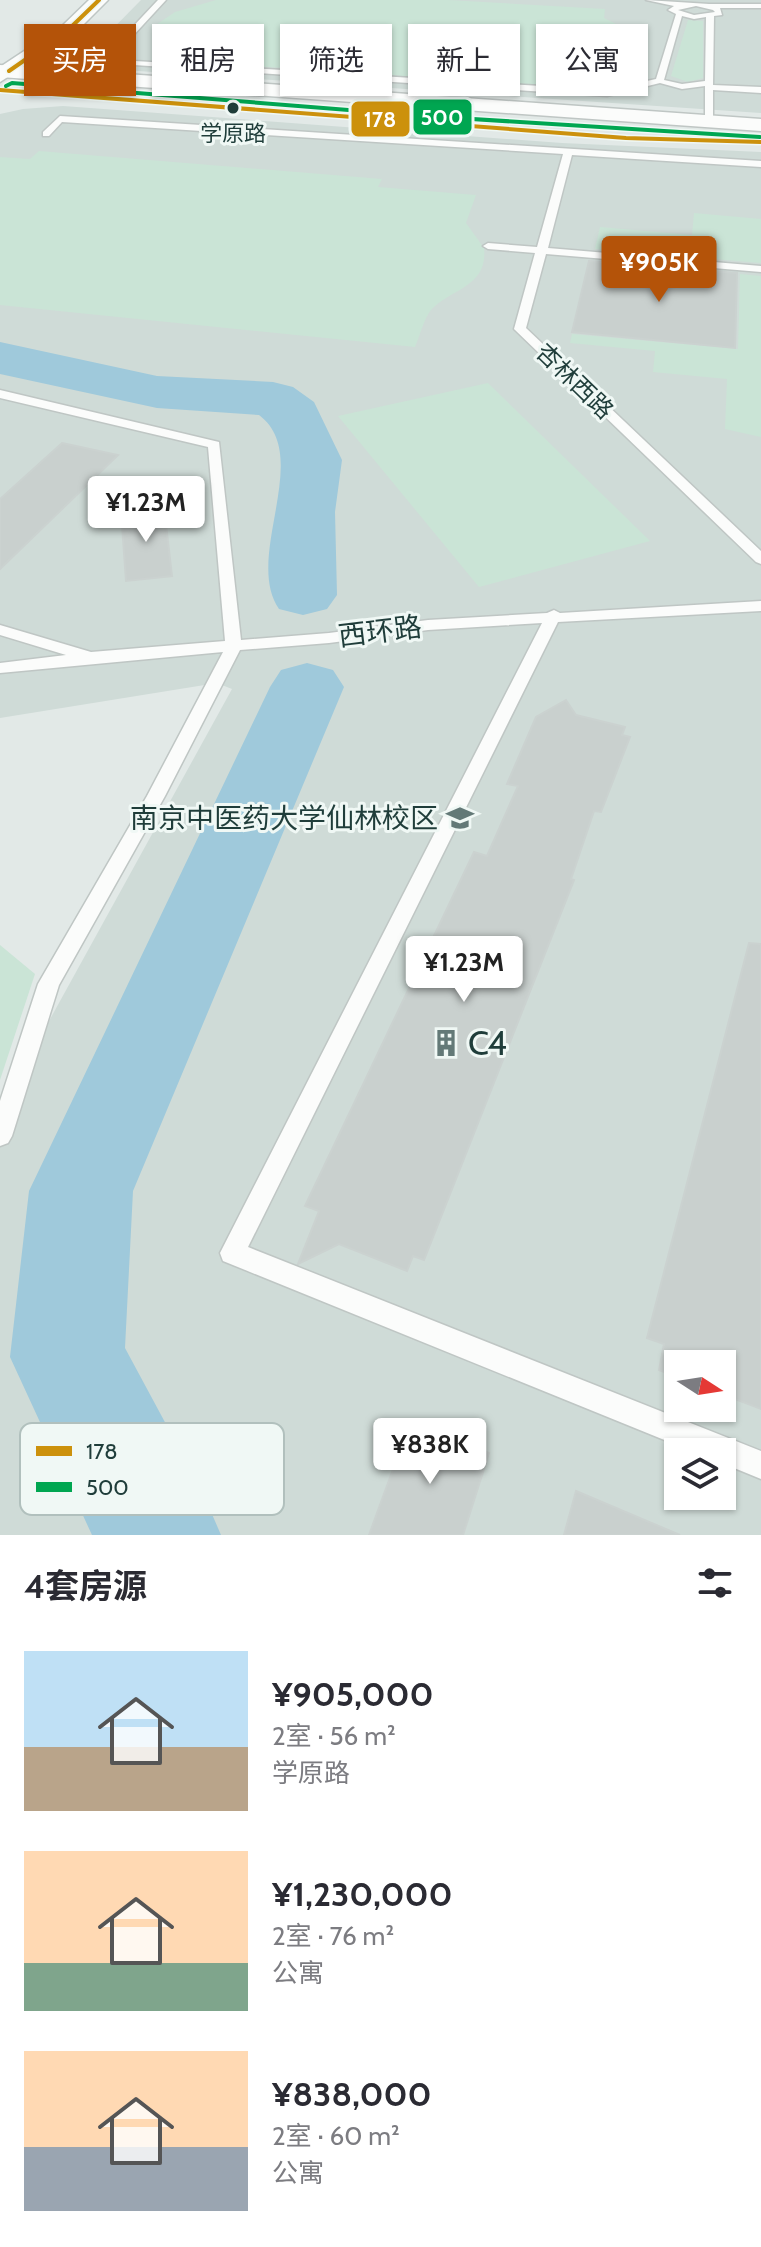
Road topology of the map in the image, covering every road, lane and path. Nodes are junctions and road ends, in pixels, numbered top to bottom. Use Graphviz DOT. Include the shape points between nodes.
graph roads {
  1 [pos="79,0"];
  2 [pos="99,0"];
  3 [pos="162,0"];
  4 [pos="648,0"];
  5 [pos="662,2"];
  6 [pos="761,6"];
  7 [pos="680,9"];
  8 [pos="710,11"];
  9 [pos="2,73"];
  10 [pos="660,81"];
  11 [pos="710,85"];
  12 [pos="761,90"];
  13 [pos="709,123"];
  14 [pos="761,125"];
  15 [pos="46,134"];
  16 [pos="761,142"];
  17 [pos="568,154"];
  18 [pos="761,164"];
  19 [pos="488,246"];
  20 [pos="541,250"];
  21 [pos="761,269"];
  22 [pos="0,394"];
  23 [pos="761,559"];
  24 [pos="761,606"];
  25 [pos="554,615"];
  26 [pos="0,630"];
  27 [pos="234,647"];
  28 [pos="92,657"];
  29 [pos="0,668"];
  30 [pos="0,1136"];
  31 [pos="761,1465"];
  1 -- 9 [label="street"];
  2 -- 9 [label="street" via="68,30"];
  3 -- 10 [label="lane" via="115,56 134,63 607,93"];
  4 -- 5 [label="lane"];
  5 -- 7 [label="lane"];
  6 -- 8 [label="lane"];
  7 -- 8 [label="lane"];
  7 -- 8 [label="lane"];
  7 -- 10 [label="lane"];
  8 -- 11 [label="lane"];
  9 -- 13 [label="street"];
  9 -- 16 [label="street" via="626,138"];
  10 -- 11 [label="lane" via="682,87"];
  11 -- 12 [label="lane"];
  11 -- 13 [label="lane"];
  13 -- 14 [label="street"];
  15 -- 17 [label="lane" via="60,119"];
  17 -- 18 [label="lane"];
  17 -- 20 [label="lane, 杏林西路"];
  19 -- 20 [label="lane"];
  20 -- 21 [label="lane"];
  20 -- 23 [label="lane, 杏林西路" via="520,329"];
  22 -- 27 [label="lane" via="214,445"];
  24 -- 25 [label="lane, 西环路"];
  25 -- 27 [label="lane, 西环路"];
  25 -- 31 [label="lane" via="232,1253"];
  26 -- 28 [label="lane"];
  27 -- 28 [label="lane, 西环路"];
  27 -- 30 [label="lane" via="49,984"];
  28 -- 29 [label="lane, 西环路"];
}
